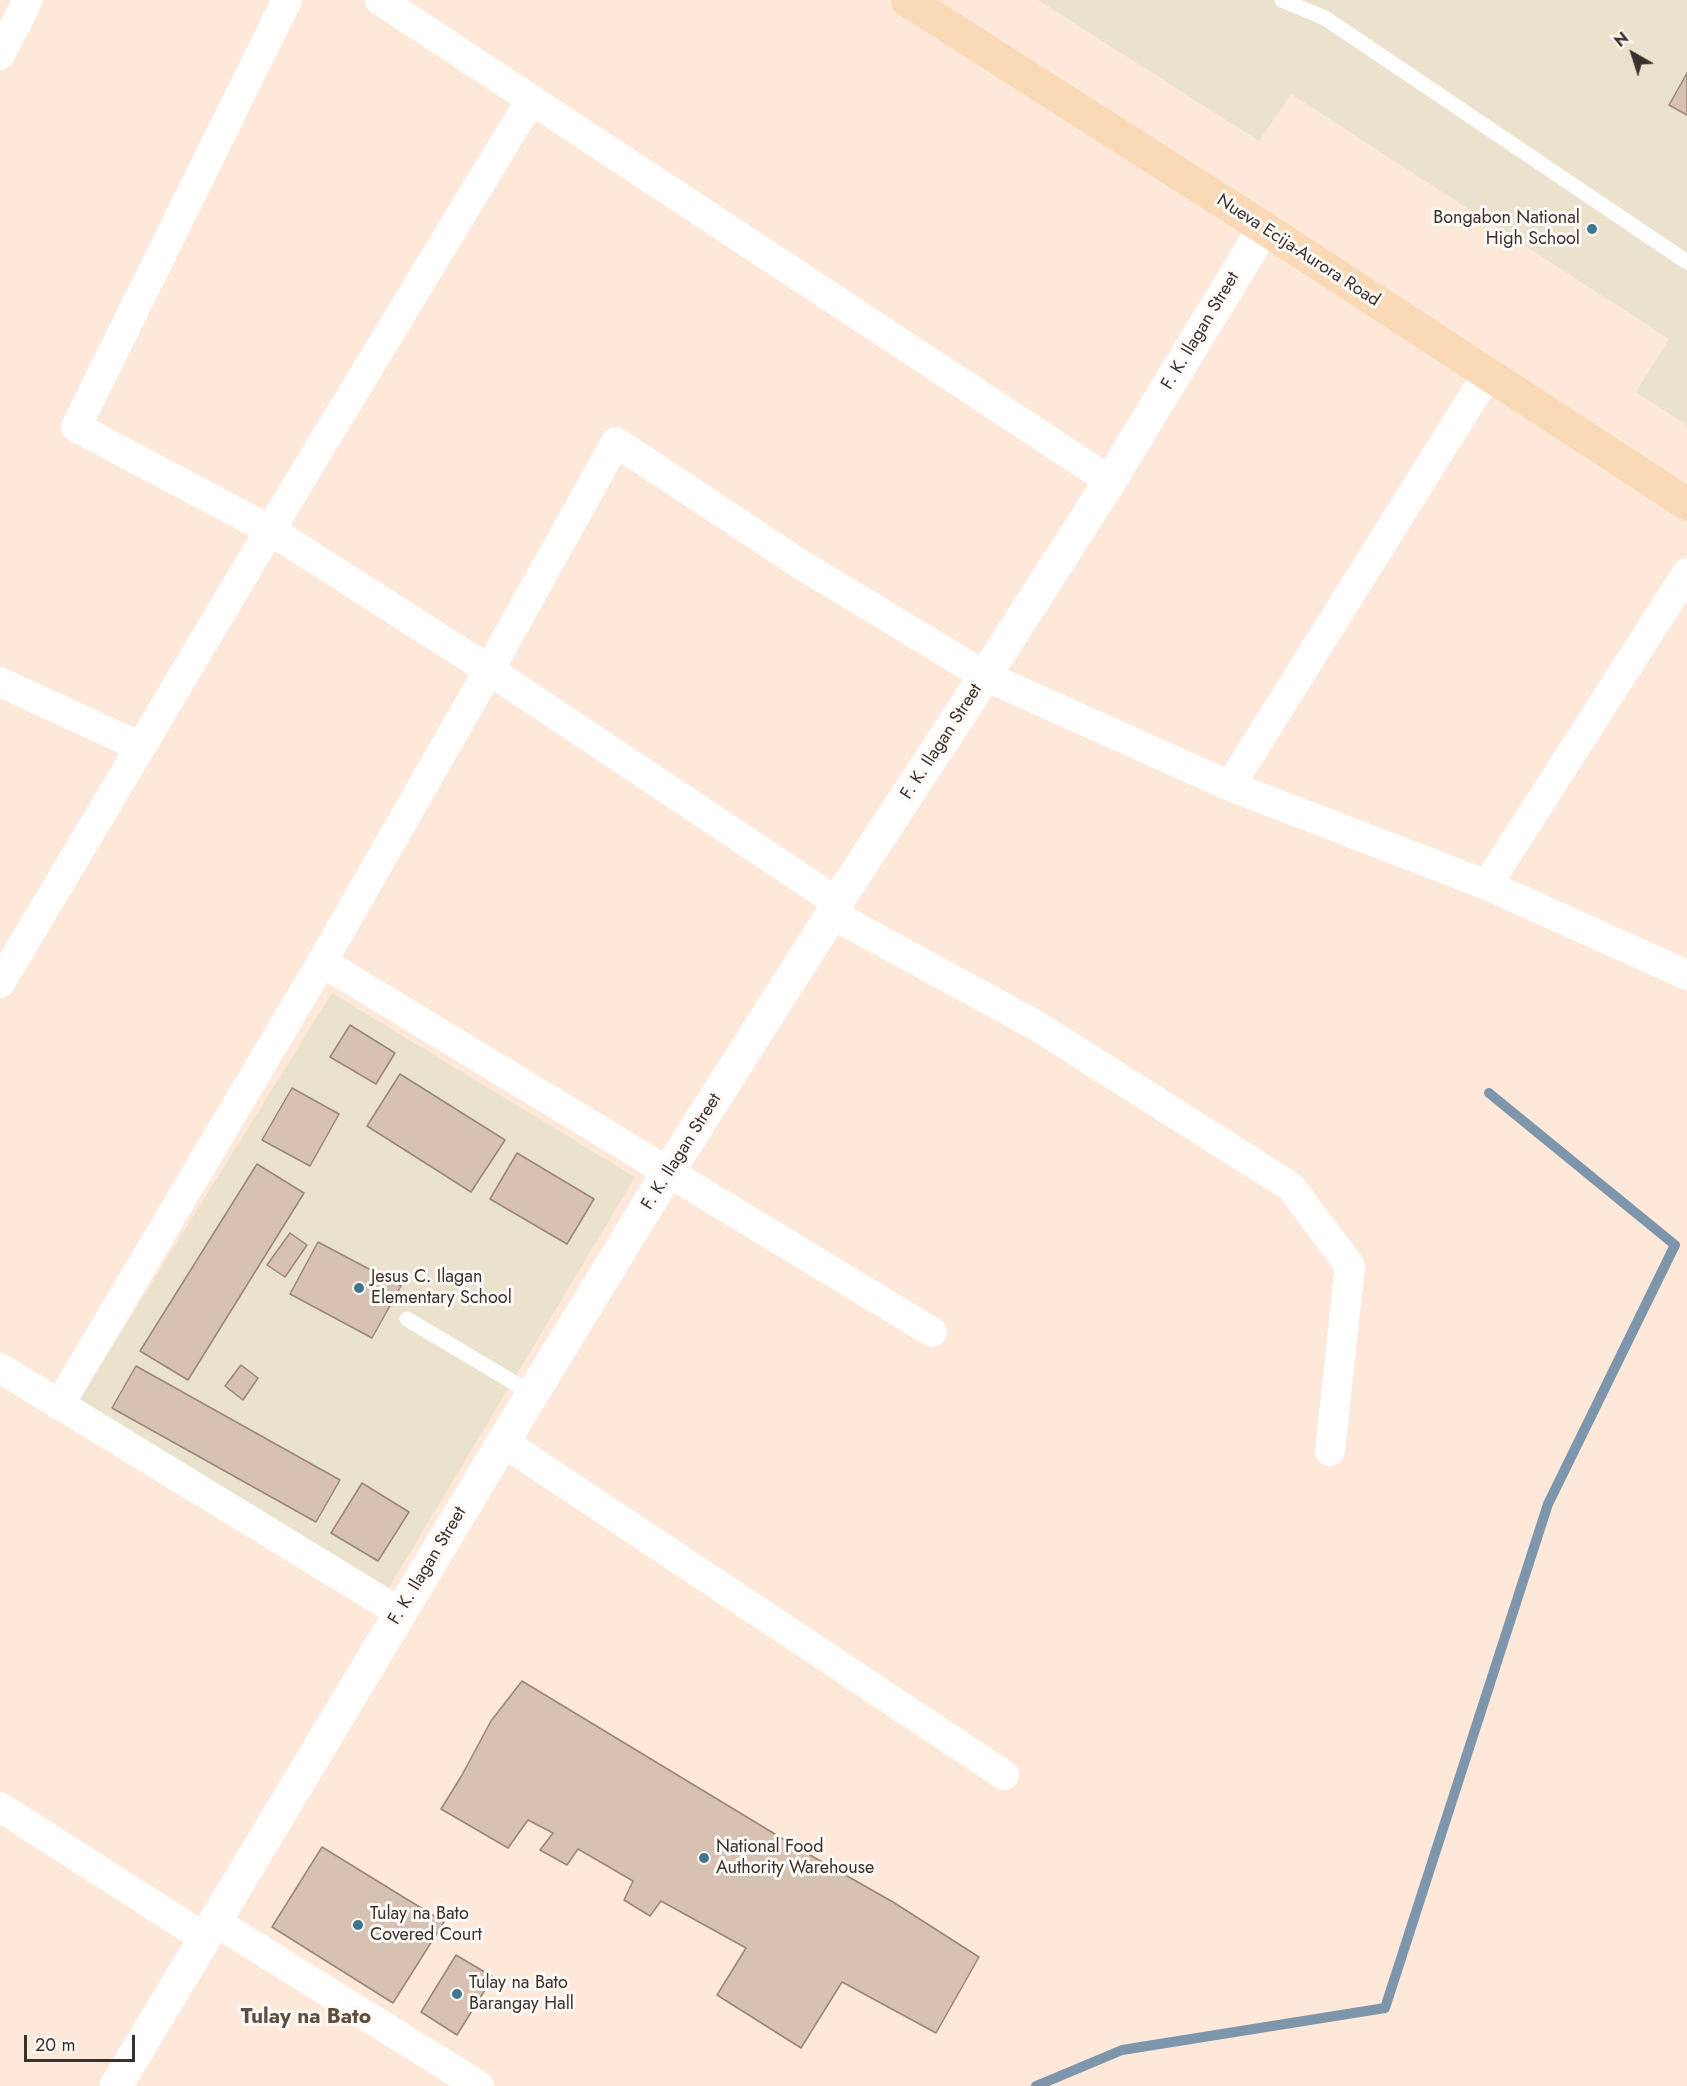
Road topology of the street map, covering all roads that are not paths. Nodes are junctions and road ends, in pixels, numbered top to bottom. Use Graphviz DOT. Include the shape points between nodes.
graph roads {
  1 [pos="27,0"];
  2 [pos="287,0"];
  3 [pos="380,0"];
  4 [pos="907,0"];
  5 [pos="1282,0"];
  6 [pos="0,55"];
  7 [pos="530,101"];
  8 [pos="1264,228"];
  9 [pos="1686,259"];
  10 [pos="1487,375"];
  11 [pos="1110,481"];
  12 [pos="1687,504"];
  13 [pos="270,530"];
  14 [pos="1687,573"];
  15 [pos="489,670"];
  16 [pos="985,676"];
  17 [pos="0,682"];
  18 [pos="141,747"];
  19 [pos="1230,786"];
  20 [pos="1487,885"];
  21 [pos="835,908"];
  22 [pos="322,962"];
  23 [pos="1687,975"];
  24 [pos="0,983"];
  25 [pos="668,1172"];
  26 [pos="407,1319"];
  27 [pos="932,1332"];
  28 [pos="0,1368"];
  29 [pos="533,1394"];
  30 [pos="59,1405"];
  31 [pos="503,1442"];
  32 [pos="1330,1451"];
  33 [pos="400,1613"];
  34 [pos="1004,1775"];
  35 [pos="0,1807"];
  36 [pos="211,1930"];
  37 [pos="116,2086"];
  38 [pos="479,2086"];
  1 -- 6 [label="street"];
  2 -- 13 [label="street" via="76,427"];
  3 -- 7 [label="street"];
  4 -- 8 [label="main road, Nueva Ecija-Aurora Road"];
  5 -- 9 [label="lane" via="1325,18"];
  7 -- 11 [label="street"];
  7 -- 13 [label="street"];
  8 -- 10 [label="main road, Nueva Ecija-Aurora Road"];
  8 -- 11 [label="street, F. K. Ilagan Street"];
  10 -- 12 [label="main road, Nueva Ecija-Aurora Road"];
  10 -- 19 [label="street"];
  11 -- 16 [label="street, F. K. Ilagan Street"];
  13 -- 15 [label="street"];
  13 -- 18 [label="street"];
  14 -- 20 [label="street"];
  15 -- 16 [label="street" via="616,442 797,562"];
  15 -- 21 [label="street"];
  15 -- 22 [label="street"];
  16 -- 19 [label="street"];
  16 -- 21 [label="street, F. K. Ilagan Street"];
  17 -- 18 [label="street"];
  18 -- 24 [label="street"];
  19 -- 20 [label="street"];
  20 -- 23 [label="street"];
  21 -- 25 [label="street, F. K. Ilagan Street"];
  21 -- 32 [label="street" via="1037,1026 1291,1187 1350,1266"];
  22 -- 25 [label="street"];
  22 -- 30 [label="street"];
  25 -- 27 [label="street"];
  25 -- 29 [label="street, F. K. Ilagan Street"];
  26 -- 29 [label="lane"];
  28 -- 30 [label="street"];
  29 -- 31 [label="street, F. K. Ilagan Street"];
  30 -- 33 [label="street"];
  31 -- 33 [label="street, F. K. Ilagan Street"];
  31 -- 34 [label="street"];
  33 -- 36 [label="street, F. K. Ilagan Street"];
  35 -- 36 [label="street"];
  36 -- 37 [label="street, F. K. Ilagan Street"];
  36 -- 38 [label="street"];
}
